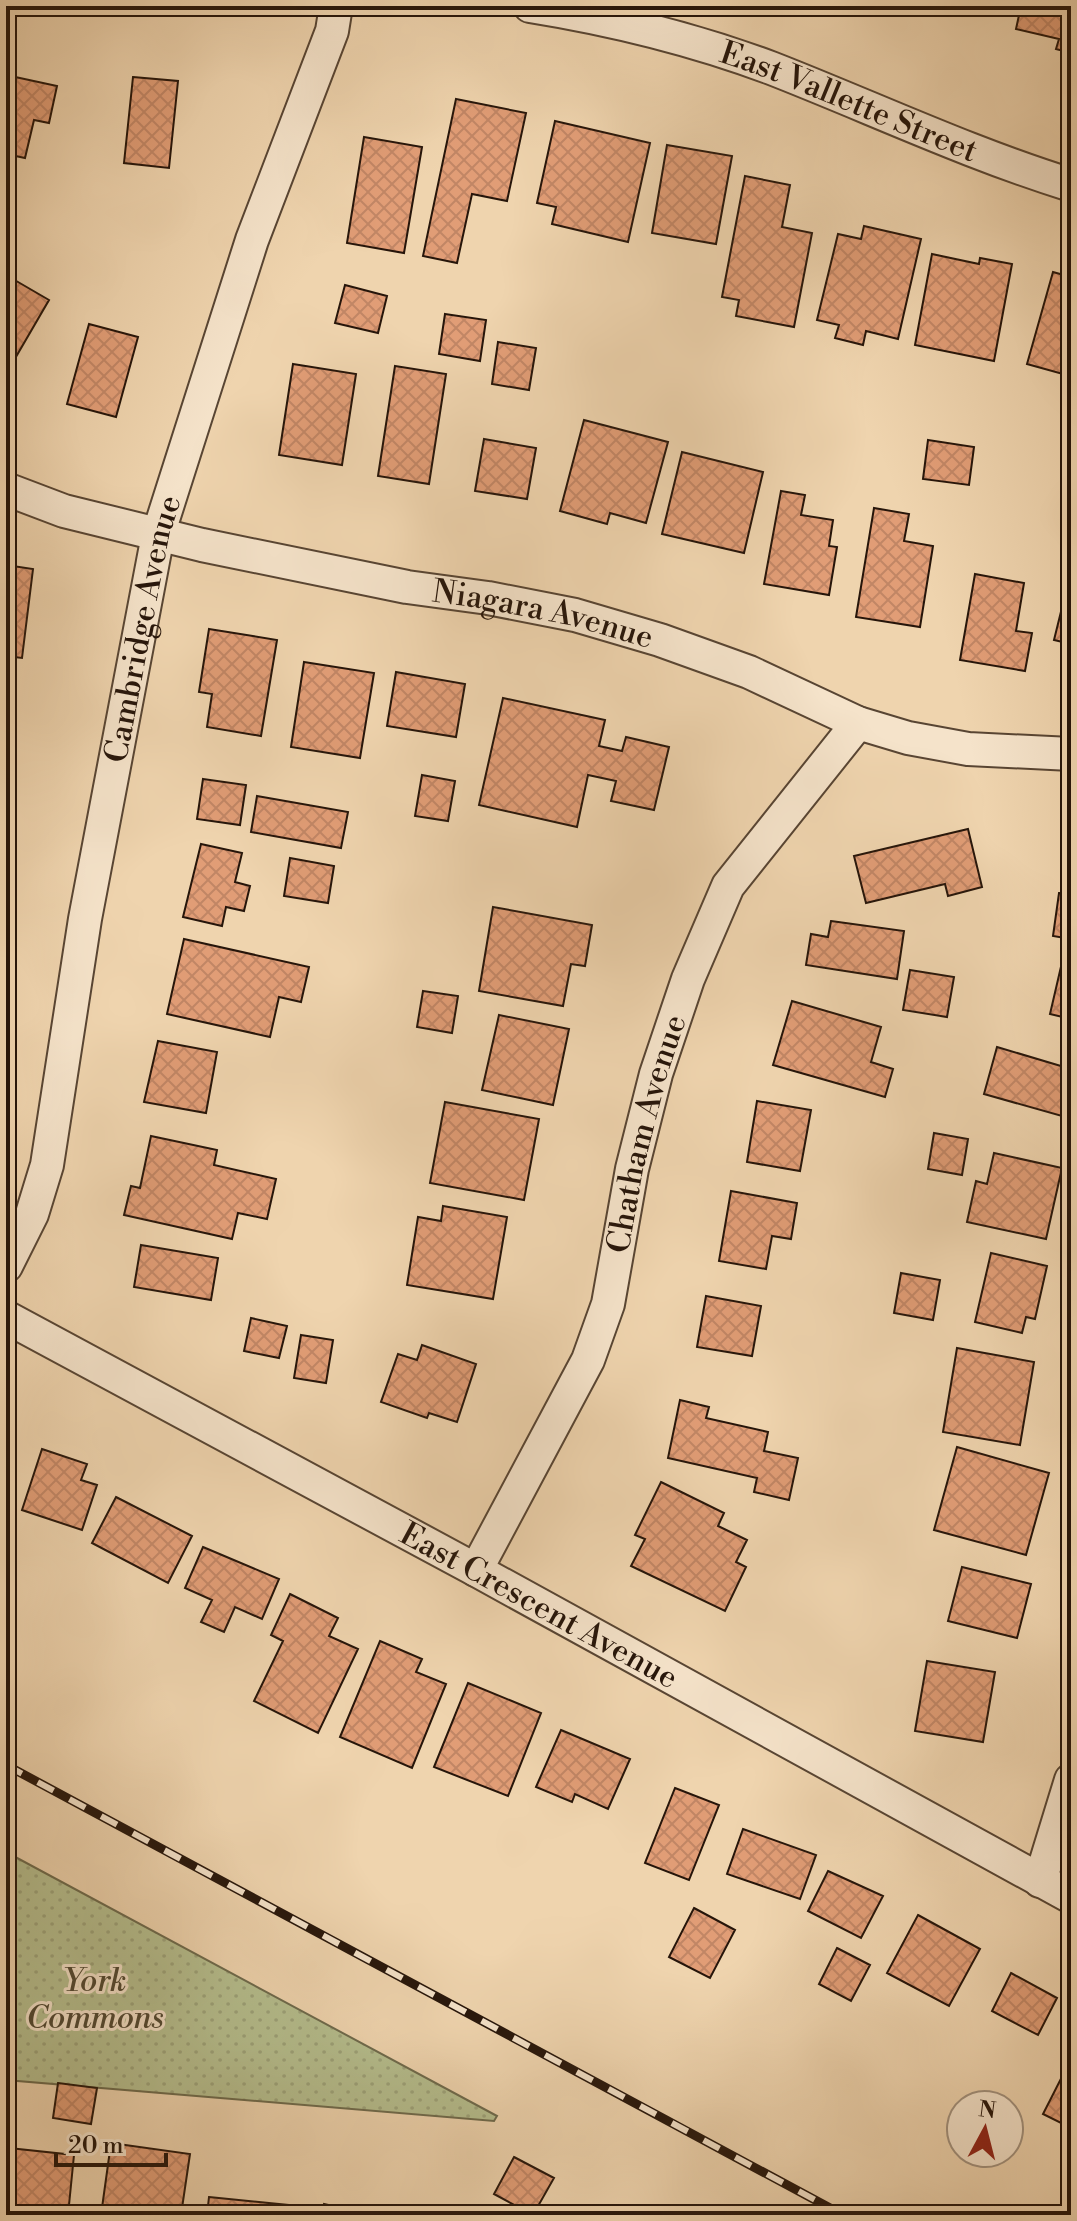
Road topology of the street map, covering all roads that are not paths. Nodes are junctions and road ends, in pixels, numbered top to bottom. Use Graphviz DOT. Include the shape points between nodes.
graph roads {
  1 [pos="336,6"];
  2 [pos="530,6"];
  3 [pos="1071,185"];
  4 [pos="6,489"];
  5 [pos="158,535"];
  6 [pos="858,723"];
  7 [pos="1071,754"];
  8 [pos="6,1266"];
  9 [pos="6,1317"];
  10 [pos="476,1570"];
  11 [pos="1071,1780"];
  12 [pos="1040,1881"];
  13 [pos="1071,1897"];
  1 -- 5 [label="street, Cambridge Avenue" via="332,31 252,240"];
  2 -- 3 [label="street, East Vallette Street" via="672,37 769,68 953,144"];
  4 -- 5 [label="street, Niagara Avenue" via="64,511"];
  5 -- 6 [label="street, Niagara Avenue" via="407,587 575,615 749,672"];
  5 -- 8 [label="street, Cambridge Avenue" via="85,919 47,1165 32,1214"];
  6 -- 7 [label="street, Niagara Avenue" via="968,749"];
  6 -- 10 [label="street, Chatham Avenue" via="728,886 688,979 656,1074 632,1169 608,1304 588,1360"];
  9 -- 10 [label="street, East Crescent Avenue"];
  10 -- 12 [label="street, East Crescent Avenue"];
  11 -- 12 [label="street"];
  12 -- 13 [label="street, East Crescent Avenue"];
}
